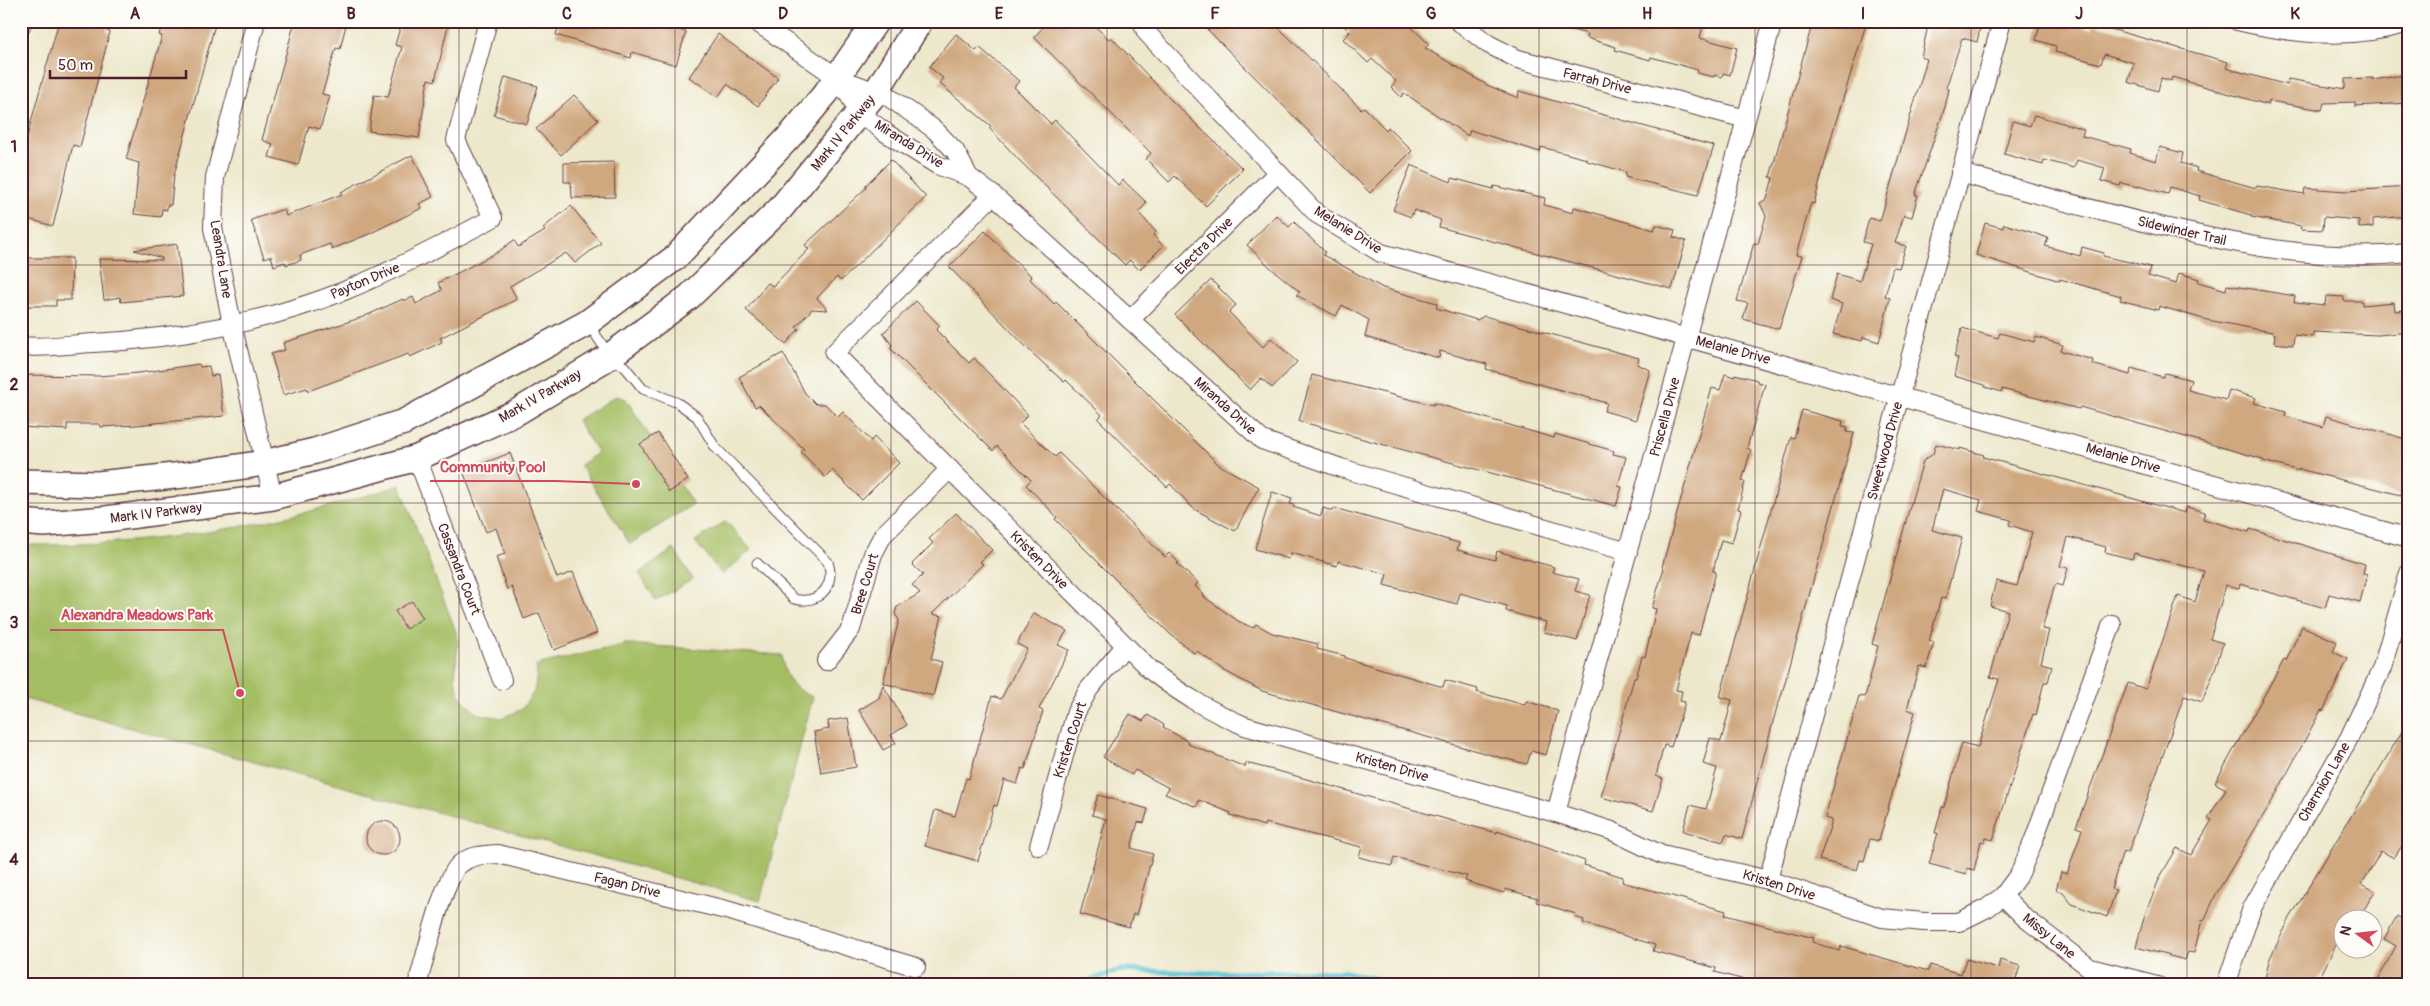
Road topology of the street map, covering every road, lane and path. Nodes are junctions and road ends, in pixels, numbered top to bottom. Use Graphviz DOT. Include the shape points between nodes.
graph roads {
  1 [pos="22,21"];
  2 [pos="256,21"];
  3 [pos="488,21"];
  4 [pos="755,21"];
  5 [pos="876,21"];
  6 [pos="920,21"];
  7 [pos="1142,21"];
  8 [pos="1458,21"];
  9 [pos="1773,21"];
  10 [pos="2002,21"];
  11 [pos="2237,21"];
  12 [pos="2409,23"];
  13 [pos="21,26"];
  14 [pos="838,78"];
  15 [pos="876,92"];
  16 [pos="860,113"];
  17 [pos="1746,119"];
  18 [pos="1278,173"];
  19 [pos="1960,173"];
  20 [pos="969,177"];
  21 [pos="993,195"];
  22 [pos="2409,253"];
  23 [pos="1130,320"];
  24 [pos="587,323"];
  25 [pos="232,324"];
  26 [pos="1686,337"];
  27 [pos="21,346"];
  28 [pos="610,356"];
  29 [pos="1900,396"];
  30 [pos="417,458"];
  31 [pos="264,463"];
  32 [pos="950,469"];
  33 [pos="21,482"];
  34 [pos="273,497"];
  35 [pos="21,522"];
  36 [pos="2409,538"];
  37 [pos="1628,552"];
  38 [pos="757,563"];
  39 [pos="2409,573"];
  40 [pos="2112,624"];
  41 [pos="1124,646"];
  42 [pos="826,660"];
  43 [pos="502,680"];
  44 [pos="1556,813"];
  45 [pos="1039,846"];
  46 [pos="1768,880"];
  47 [pos="2004,896"];
  48 [pos="916,967"];
  49 [pos="417,985"];
  50 [pos="2156,985"];
  51 [pos="2226,985"];
  1 -- 13 [label="street"];
  2 -- 25 [label="street, Leandra Lane" via="215,177 213,228"];
  3 -- 25 [label="street, Payton Drive" via="456,140 493,218 417,259 342,292"];
  4 -- 14 [label="street, Miranda Drive"];
  5 -- 14 [label="main road"];
  6 -- 15 [label="main road, Mark IV Parkway"];
  7 -- 18 [label="street, Melanie Drive" via="1146,32"];
  8 -- 17 [label="street, Farrah Drive" via="1488,44 1518,59"];
  9 -- 17 [label="street, Priscella Drive"];
  10 -- 19 [label="street, Sweetwood Drive"];
  11 -- 12 [label="street" via="2337,35 2381,31"];
  14 -- 15 [label="street, Miranda Drive"];
  14 -- 16 [label="street, Miranda Drive"];
  14 -- 24 [label="main road" via="791,135 676,257"];
  15 -- 16 [label="main road, Mark IV Parkway"];
  15 -- 20 [label="street, Miranda Drive" via="887,96 935,130 954,151"];
  16 -- 20 [label="street, Miranda Drive" via="937,165"];
  16 -- 28 [label="main road, Mark IV Parkway" via="780,209 689,297"];
  17 -- 26 [label="street, Priscella Drive"];
  18 -- 23 [label="street, Electra Drive"];
  18 -- 26 [label="street, Melanie Drive" via="1316,214 1381,252"];
  19 -- 22 [label="street, Sidewinder Trail" via="2060,201 2265,249 2376,257"];
  19 -- 29 [label="street, Sweetwood Drive"];
  20 -- 21 [label="street, Miranda Drive"];
  21 -- 23 [label="street, Miranda Drive"];
  21 -- 32 [label="street, Kristen Drive" via="834,353"];
  23 -- 37 [label="street, Miranda Drive" via="1262,440 1341,468"];
  24 -- 28 [label="lane"];
  24 -- 31 [label="main road" via="404,422 315,451"];
  25 -- 27 [label="street, Payton Drive" via="132,341"];
  25 -- 31 [label="street, Leandra Lane"];
  26 -- 29 [label="street, Melanie Drive"];
  26 -- 37 [label="street, Priscella Drive"];
  28 -- 30 [label="main road, Mark IV Parkway" via="517,412"];
  28 -- 38 [label="lane" via="625,367 643,389 678,403 697,417 715,447 828,562 829,582 816,598 801,601"];
  29 -- 36 [label="street, Melanie Drive"];
  29 -- 46 [label="street, Sweetwood Drive"];
  30 -- 34 [label="main road, Mark IV Parkway"];
  30 -- 43 [label="street, Cassandra Court"];
  31 -- 33 [label="main road" via="98,484"];
  31 -- 34 [label="street, Leandra Lane"];
  32 -- 41 [label="street, Kristen Drive"];
  32 -- 42 [label="street, Bree Court" via="883,535 873,554 852,629"];
  34 -- 35 [label="main road, Mark IV Parkway" via="106,520 44,524"];
  37 -- 44 [label="street, Priscella Drive"];
  39 -- 51 [label="street, Charmion Lane" via="2382,668 2349,738 2252,908"];
  40 -- 47 [label="street, Kristen Drive" via="2033,842 2020,873"];
  41 -- 44 [label="street, Kristen Drive" via="1178,692 1245,726"];
  41 -- 45 [label="street, Kristen Court" via="1089,689 1076,712"];
  44 -- 46 [label="street, Kristen Drive" via="1612,831 1662,855"];
  46 -- 47 [label="street, Kristen Drive" via="1882,918 1924,922 1959,922"];
  47 -- 50 [label="street, Missy Lane" via="2025,918 2090,968"];
  48 -- 49 [label="street, Fagan Drive" via="730,911 498,854 475,856 459,864"];
}
